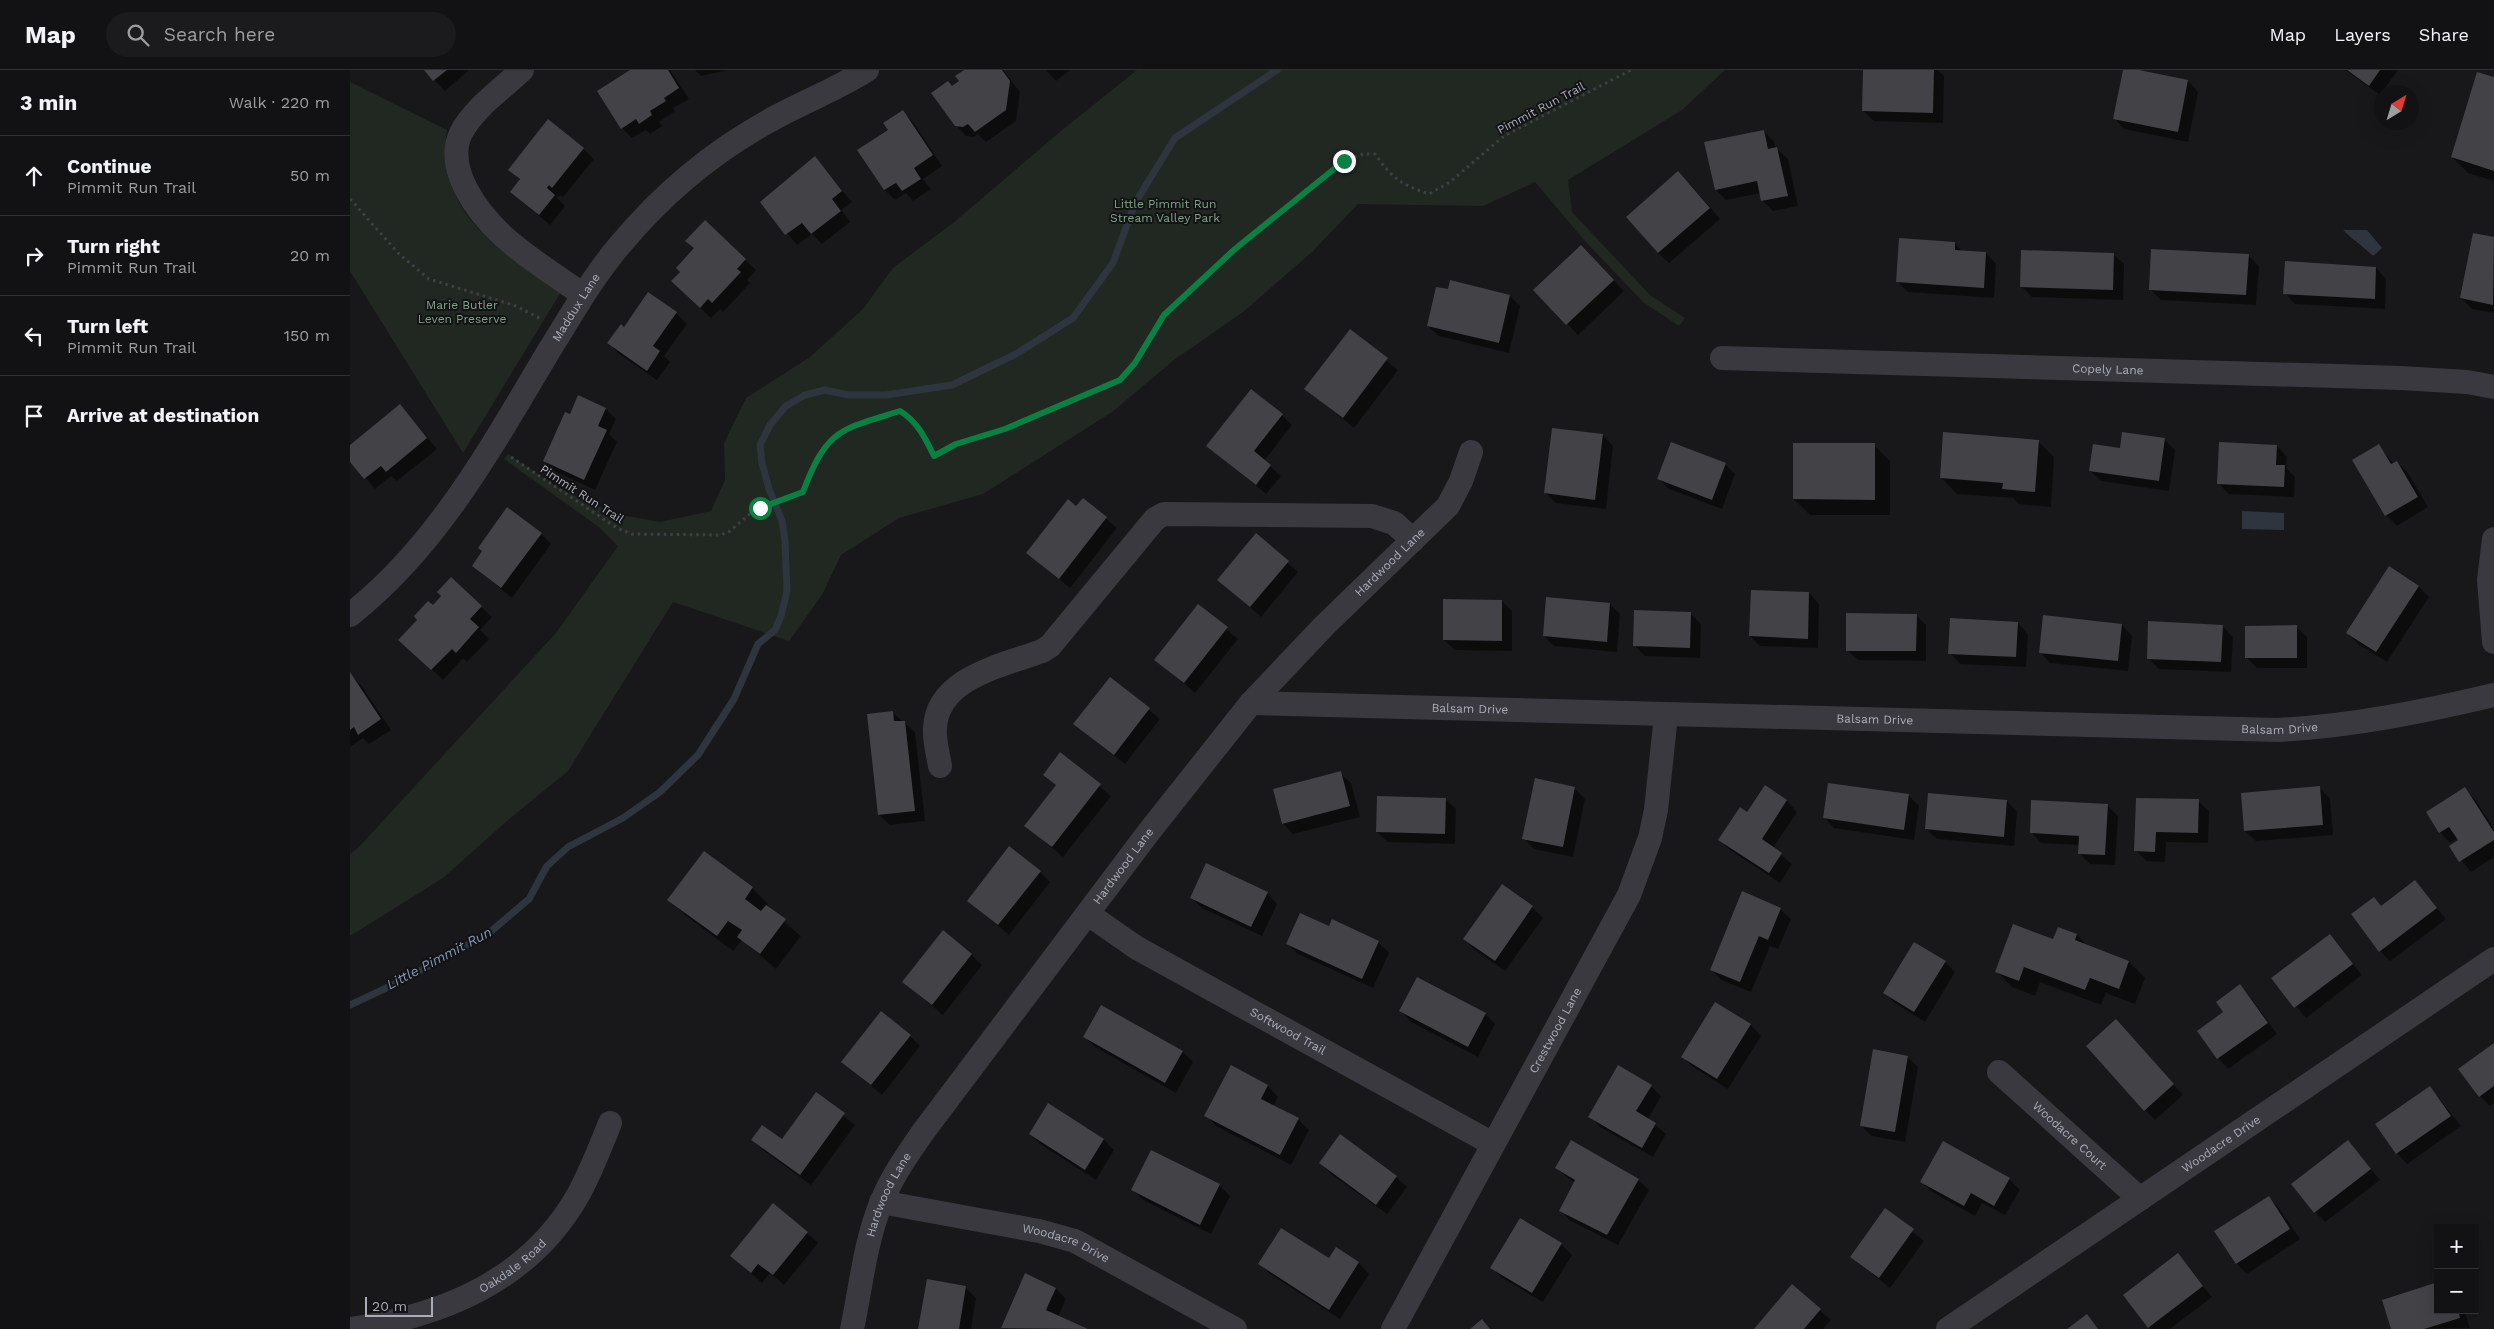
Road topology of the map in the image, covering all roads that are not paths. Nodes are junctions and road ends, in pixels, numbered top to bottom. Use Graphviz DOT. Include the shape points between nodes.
graph roads {
  1 [pos="522,70"];
  2 [pos="868,70"];
  3 [pos="583,295"];
  4 [pos="1722,358"];
  5 [pos="2494,386"];
  6 [pos="1470,452"];
  7 [pos="2494,538"];
  8 [pos="1413,540"];
  9 [pos="350,615"];
  10 [pos="2494,642"];
  11 [pos="2494,695"];
  12 [pos="1251,703"];
  13 [pos="1666,715"];
  14 [pos="940,766"];
  15 [pos="1088,914"];
  16 [pos="2494,959"];
  17 [pos="1999,1072"];
  18 [pos="610,1123"];
  19 [pos="1493,1144"];
  20 [pos="2140,1199"];
  21 [pos="881,1202"];
  22 [pos="351,1329"];
  23 [pos="852,1329"];
  24 [pos="1235,1329"];
  25 [pos="1392,1329"];
  26 [pos="1948,1329"];
  1 -- 3 [label="street" via="461,133 457,150 458,168 481,211 503,237"];
  2 -- 3 [label="street, Maddux Lane" via="846,84 779,115 696,169 624,240"];
  3 -- 9 [label="street, Maddux Lane" via="493,444 433,532 396,574"];
  4 -- 5 [label="street, Copely Lane" via="2401,378"];
  6 -- 8 [label="street, Hardwood Lane" via="1461,481 1448,506"];
  7 -- 10 [label="street" via="2489,580"];
  8 -- 12 [label="street, Hardwood Lane" via="1324,626"];
  8 -- 14 [label="street" via="1394,523 1372,516 1164,514 1155,519 1050,646 967,680 947,697 935,728"];
  11 -- 13 [label="street, Balsam Drive" via="2381,720 2278,730"];
  12 -- 13 [label="street, Balsam Drive"];
  12 -- 15 [label="street, Hardwood Lane"];
  13 -- 19 [label="street, Crestwood Lane" via="1656,810 1641,865 1611,929"];
  15 -- 19 [label="street, Softwood Trail" via="1137,948"];
  15 -- 21 [label="street, Hardwood Lane" via="923,1132"];
  16 -- 20 [label="street, Woodacre Drive"];
  17 -- 20 [label="street, Woodacre Court"];
  18 -- 22 [label="street, Oakdale Road" via="576,1197 554,1230 529,1258 495,1282 448,1305 417,1317"];
  19 -- 25 [label="street, Crestwood Lane"];
  20 -- 26 [label="street, Woodacre Drive"];
  21 -- 23 [label="street, Hardwood Lane" via="869,1242"];
  21 -- 24 [label="street, Woodacre Drive" via="1039,1231 1075,1241"];
}
